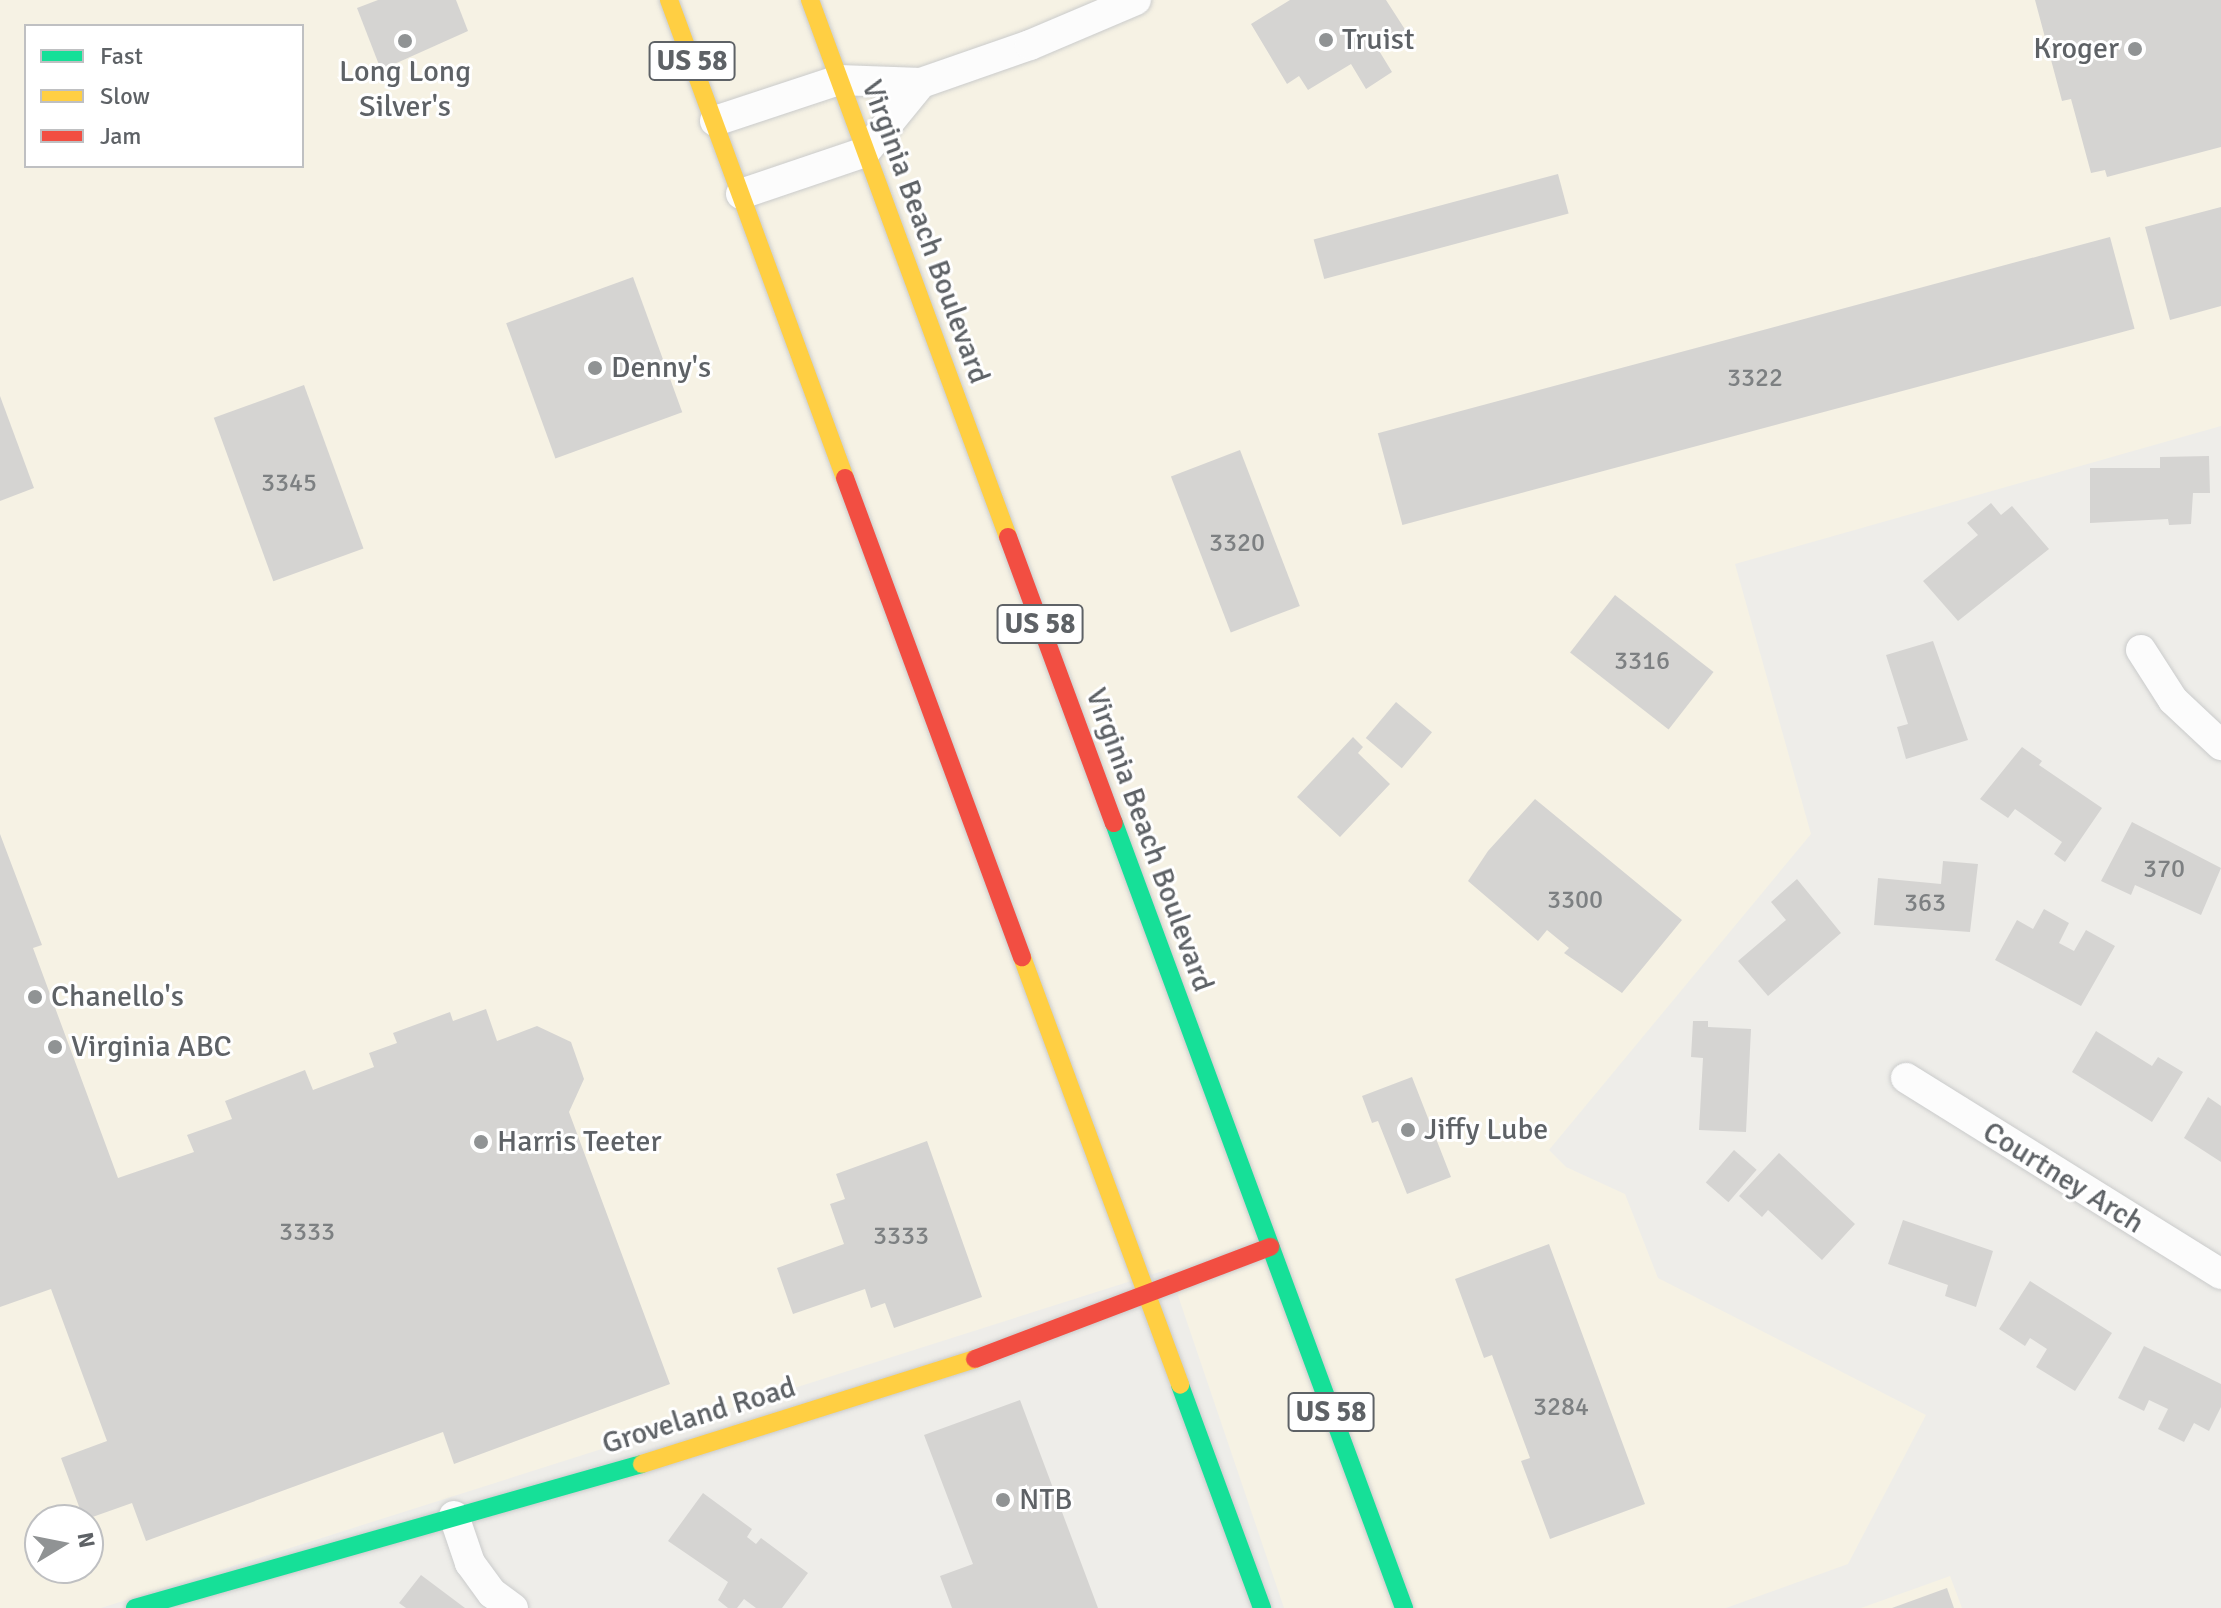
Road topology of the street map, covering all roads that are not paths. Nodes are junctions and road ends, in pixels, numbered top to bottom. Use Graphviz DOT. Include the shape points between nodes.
graph roads {
  1 [pos="669,0"];
  2 [pos="810,0"];
  3 [pos="1136,0"];
  4 [pos="839,80"];
  5 [pos="921,83"];
  6 [pos="715,121"];
  7 [pos="865,152"];
  8 [pos="741,194"];
  9 [pos="2141,650"];
  10 [pos="2221,745"];
  11 [pos="1906,1078"];
  12 [pos="1270,1247"];
  13 [pos="2221,1274"];
  14 [pos="1147,1294"];
  15 [pos="454,1516"];
  16 [pos="135,1608"];
  17 [pos="513,1608"];
  18 [pos="1262,1608"];
  19 [pos="1404,1608"];
  1 -- 6 [label="main road, US 58"];
  2 -- 4 [label="main road, Virginia Beach Boulevard / US 58"];
  3 -- 5 [label="street"];
  4 -- 5 [label="street"];
  4 -- 6 [label="street"];
  4 -- 7 [label="main road, Virginia Beach Boulevard / US 58"];
  5 -- 7 [label="street"];
  6 -- 8 [label="main road, US 58"];
  7 -- 8 [label="street"];
  7 -- 12 [label="main road, Virginia Beach Boulevard / US 58"];
  8 -- 14 [label="main road, US 58"];
  9 -- 10 [label="street" via="2173,700"];
  11 -- 13 [label="street, Courtney Arch"];
  12 -- 14 [label="main road, Groveland Road"];
  12 -- 19 [label="main road, Virginia Beach Boulevard / US 58"];
  14 -- 15 [label="main road, Groveland Road" via="953,1367"];
  14 -- 18 [label="main road, US 58"];
  15 -- 16 [label="main road, Groveland Road"];
  15 -- 17 [label="street" via="470,1563 492,1593"];
}
